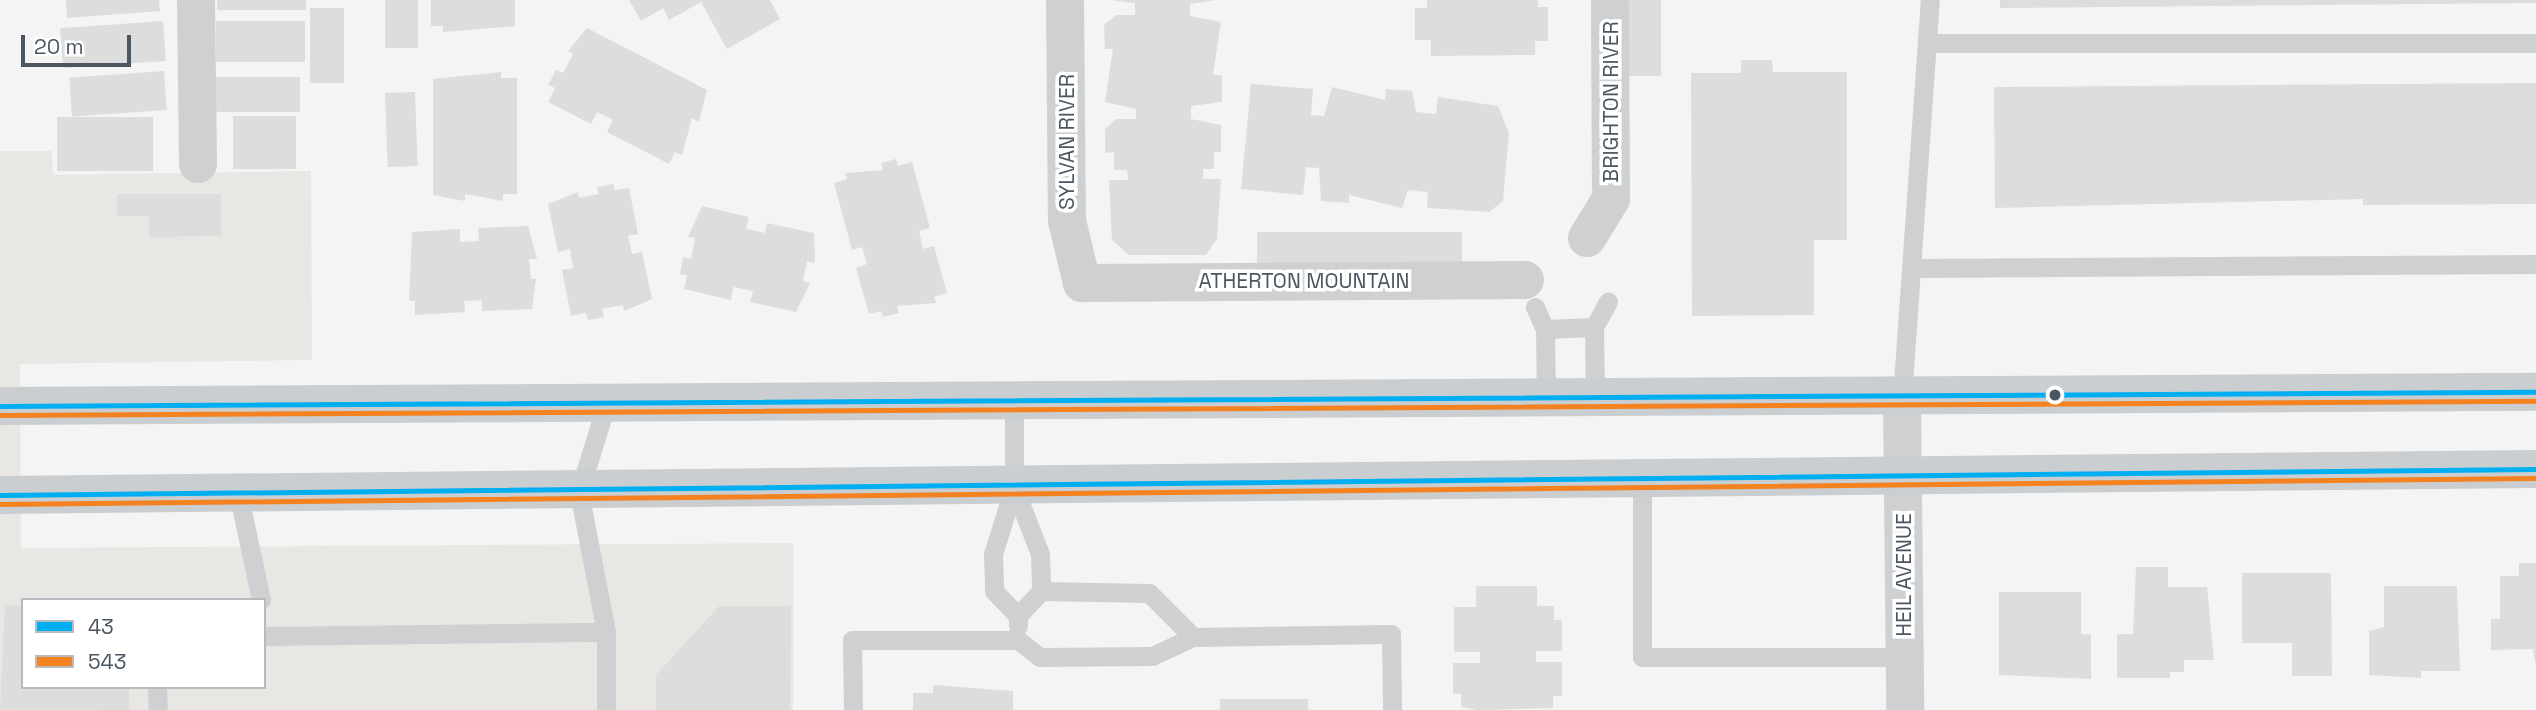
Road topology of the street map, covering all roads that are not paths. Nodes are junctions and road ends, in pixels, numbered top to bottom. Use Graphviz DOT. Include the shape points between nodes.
graph roads {
  1 [pos="196,0"];
  2 [pos="1065,0"];
  3 [pos="1610,0"];
  4 [pos="1930,0"];
  5 [pos="1927,43"];
  6 [pos="2536,43"];
  7 [pos="198,164"];
  8 [pos="1587,238"];
  9 [pos="2536,264"];
  10 [pos="1913,268"];
  11 [pos="1082,283"];
  12 [pos="1530,293"];
  13 [pos="1608,302"];
  14 [pos="1594,327"];
  15 [pos="1545,329"];
  16 [pos="2536,392"];
  17 [pos="1902,398"];
  18 [pos="1595,400"];
  19 [pos="1546,401"];
  20 [pos="1014,404"];
  21 [pos="606,405"];
  22 [pos="0,407"];
  23 [pos="2536,469"];
  24 [pos="1903,480"];
  25 [pos="1642,483"];
  26 [pos="1014,487"];
  27 [pos="579,492"];
  28 [pos="0,495"];
  29 [pos="239,497"];
  30 [pos="1041,591"];
  31 [pos="261,598"];
  32 [pos="1018,616"];
  33 [pos="266,630"];
  34 [pos="606,632"];
  35 [pos="1193,636"];
  36 [pos="1018,640"];
  37 [pos="1905,657"];
  38 [pos="157,689"];
  39 [pos="158,710"];
  40 [pos="606,710"];
  41 [pos="853,710"];
  42 [pos="1392,710"];
  43 [pos="1905,710"];
  1 -- 7 [label="street"];
  2 -- 11 [label="street, SYLVAN RIVER" via="1067,221"];
  3 -- 8 [label="street, BRIGHTON RIVER" via="1611,199"];
  4 -- 5 [label="lane"];
  5 -- 6 [label="lane"];
  5 -- 10 [label="lane"];
  9 -- 10 [label="lane"];
  10 -- 17 [label="lane"];
  11 -- 12 [label="street, ATHERTON MOUNTAIN"];
  12 -- 15 [label="lane"];
  13 -- 14 [label="lane"];
  14 -- 15 [label="lane"];
  14 -- 18 [label="lane"];
  15 -- 19 [label="lane"];
  16 -- 17 [label="main road"];
  17 -- 18 [label="main road"];
  17 -- 24 [label="street, HEIL AVENUE"];
  18 -- 19 [label="main road"];
  19 -- 20 [label="main road"];
  20 -- 21 [label="main road"];
  20 -- 26 [label="lane"];
  21 -- 22 [label="main road"];
  21 -- 27 [label="lane"];
  23 -- 24 [label="main road"];
  24 -- 25 [label="main road"];
  24 -- 37 [label="street, HEIL AVENUE"];
  25 -- 26 [label="main road"];
  25 -- 37 [label="lane" via="1642,657"];
  26 -- 27 [label="main road"];
  26 -- 30 [label="lane" via="1040,554"];
  26 -- 32 [label="lane" via="993,554 994,591"];
  27 -- 29 [label="main road"];
  27 -- 34 [label="lane"];
  28 -- 29 [label="main road"];
  29 -- 31 [label="lane"];
  30 -- 32 [label="lane"];
  30 -- 35 [label="lane" via="1149,593"];
  32 -- 36 [label="lane"];
  33 -- 34 [label="lane"];
  34 -- 40 [label="lane"];
  35 -- 36 [label="lane" via="1152,656 1040,657"];
  35 -- 42 [label="lane" via="1391,635"];
  36 -- 41 [label="lane" via="852,640"];
  37 -- 43 [label="street, HEIL AVENUE"];
  38 -- 39 [label="lane"];
}
